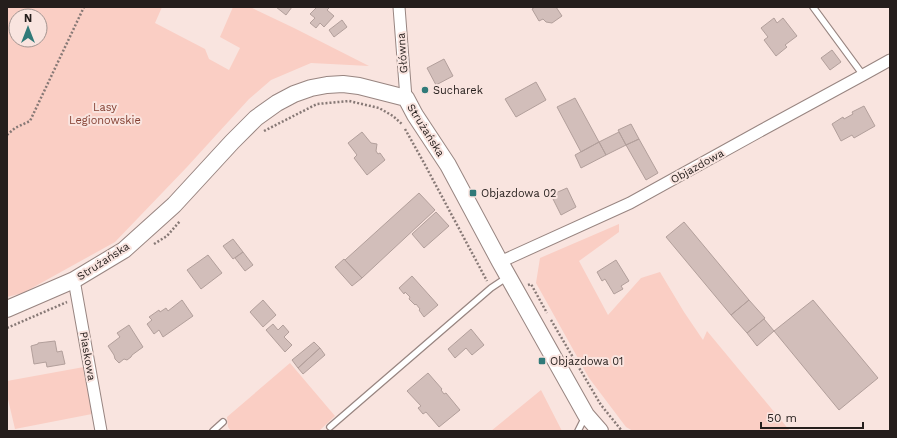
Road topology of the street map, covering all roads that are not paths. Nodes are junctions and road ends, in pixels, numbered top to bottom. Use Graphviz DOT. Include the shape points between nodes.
graph roads {
  1 [pos="399,7"];
  2 [pos="813,7"];
  3 [pos="890,60"];
  4 [pos="863,75"];
  5 [pos="406,98"];
  6 [pos="500,262"];
  7 [pos="508,276"];
  8 [pos="74,280"];
  9 [pos="7,308"];
  10 [pos="586,415"];
  11 [pos="223,422"];
  12 [pos="330,427"];
  13 [pos="101,431"];
  14 [pos="213,431"];
  15 [pos="578,431"];
  16 [pos="600,431"];
  1 -- 5 [label="street, Główna"];
  2 -- 4 [label="lane"];
  3 -- 4 [label="street, Objazdowa"];
  4 -- 6 [label="street, Objazdowa" via="630,203"];
  5 -- 6 [label="main road, Strużańska" via="448,165"];
  5 -- 8 [label="main road, Strużańska" via="343,84 311,88 277,103 256,118 174,205 124,250"];
  6 -- 7 [label="main road, Strużańska"];
  7 -- 10 [label="main road, Strużańska"];
  7 -- 12 [label="lane"];
  8 -- 9 [label="main road, Strużańska"];
  8 -- 13 [label="street, Piaskowa"];
  10 -- 15 [label="lane"];
  10 -- 16 [label="main road, Strużańska"];
  11 -- 14 [label="lane"];
}
